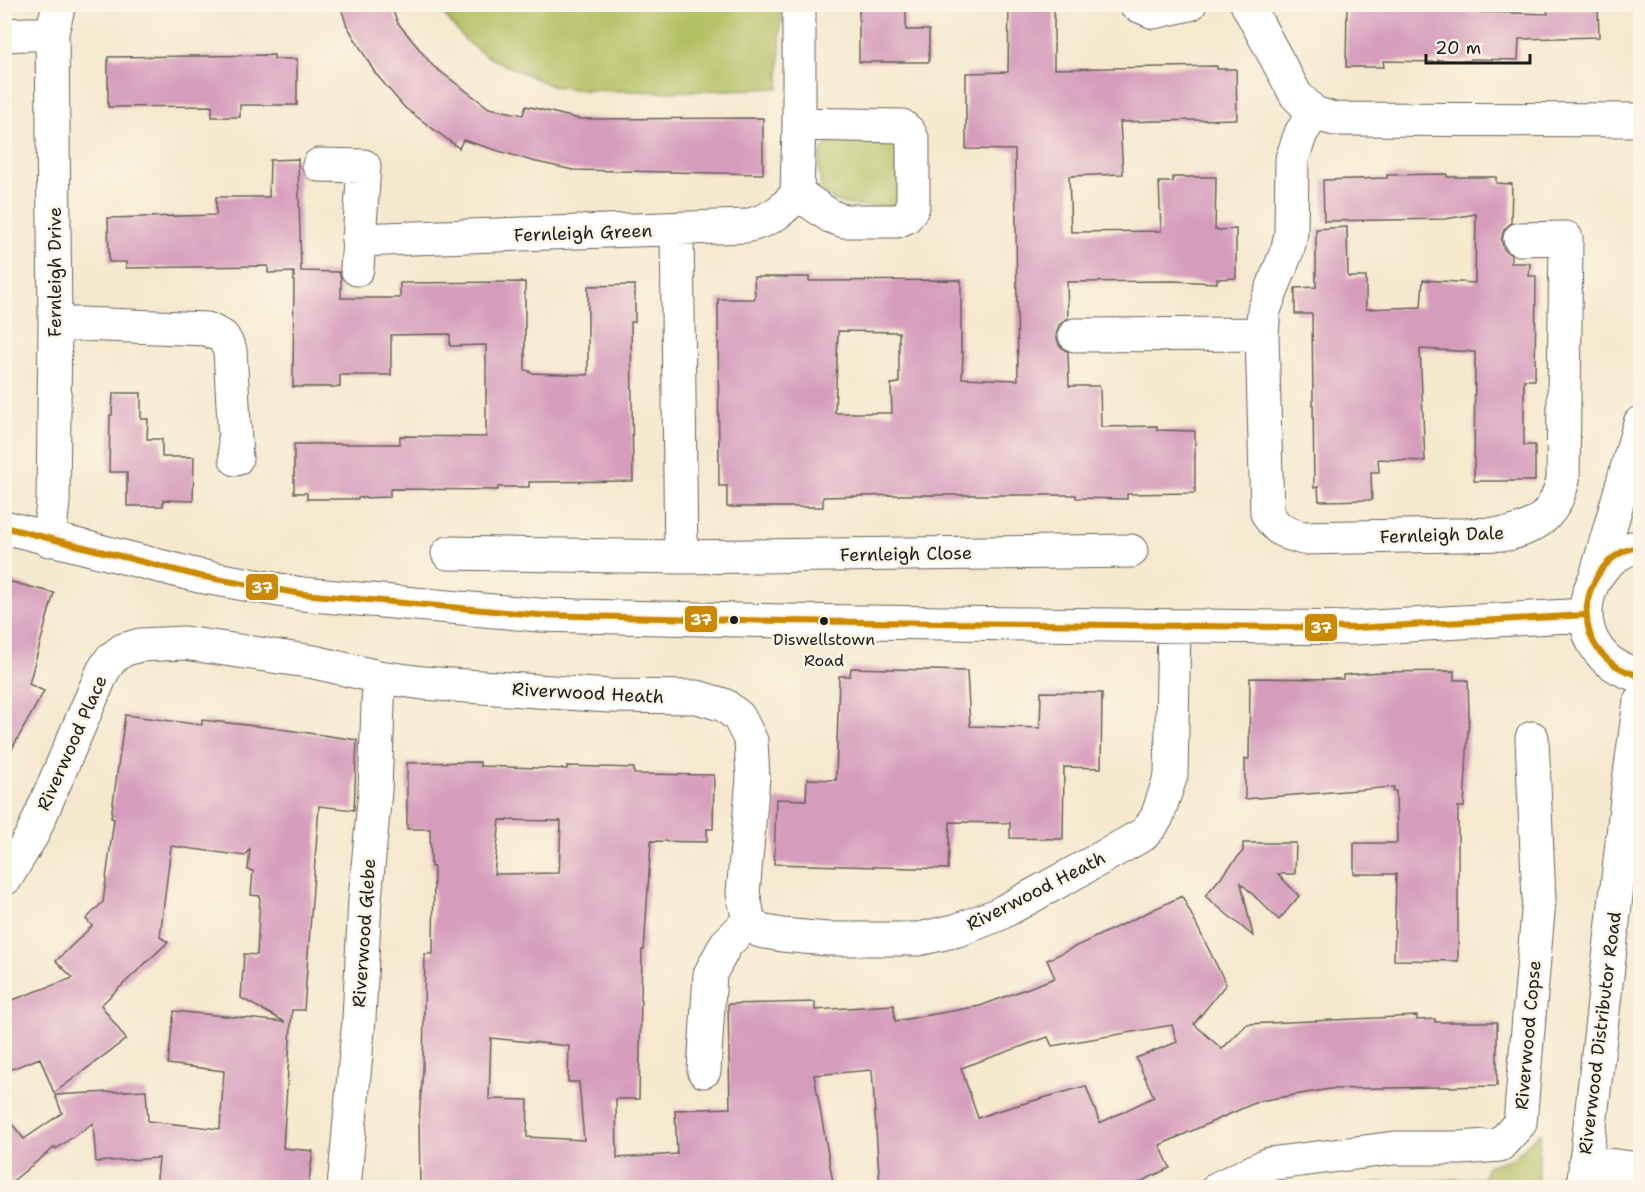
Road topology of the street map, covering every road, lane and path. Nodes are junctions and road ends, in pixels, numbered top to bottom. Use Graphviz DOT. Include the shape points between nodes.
graph roads {
  1 [pos="799,4"];
  2 [pos="1135,4"];
  3 [pos="1190,4"];
  4 [pos="1247,4"];
  5 [pos="55,19"];
  6 [pos="4,35"];
  7 [pos="1314,113"];
  8 [pos="1641,120"];
  9 [pos="799,124"];
  10 [pos="319,165"];
  11 [pos="797,193"];
  12 [pos="678,230"];
  13 [pos="1520,239"];
  14 [pos="56,323"];
  15 [pos="1262,334"];
  16 [pos="1075,335"];
  17 [pos="1641,423"];
  18 [pos="236,459"];
  19 [pos="4,527"];
  20 [pos="49,540"];
  21 [pos="1641,546"];
  22 [pos="1131,551"];
  23 [pos="448,553"];
  24 [pos="681,557"];
  25 [pos="1597,573"];
  26 [pos="1586,615"];
  27 [pos="1174,626"];
  28 [pos="1641,676"];
  29 [pos="379,677"];
  30 [pos="1641,700"];
  31 [pos="1532,738"];
  32 [pos="6,878"];
  33 [pos="749,921"];
  34 [pos="704,1071"];
  35 [pos="1641,1169"];
  36 [pos="1584,1175"];
  37 [pos="344,1188"];
  38 [pos="1218,1188"];
  1 -- 9 [label="street"];
  2 -- 3 [label="street" via="1154,12"];
  4 -- 7 [label="street" via="1296,95"];
  5 -- 6 [label="street"];
  5 -- 14 [label="street, Fernleigh Drive"];
  7 -- 8 [label="street" via="1334,119"];
  7 -- 15 [label="street, Fernleigh Dale" via="1301,133 1292,159 1291,233 1264,310"];
  9 -- 11 [label="street"];
  9 -- 11 [label="street" via="902,126 913,141 913,207 906,217 897,220 844,221"];
  10 -- 12 [label="street, Fernleigh Green" via="364,166 358,254"];
  11 -- 12 [label="street, Fernleigh Green" via="776,216 761,223"];
  12 -- 24 [label="street"];
  13 -- 15 [label="street, Fernleigh Dale" via="1566,238 1563,480 1546,516 1524,530 1508,534 1303,538 1273,525 1268,513"];
  14 -- 18 [label="street" via="207,329 223,337 230,350"];
  14 -- 20 [label="street, Fernleigh Drive"];
  15 -- 16 [label="street"];
  17 -- 25 [label="street"];
  19 -- 20 [label="street"];
  20 -- 27 [label="street" via="199,576 302,594 539,615"];
  21 -- 25 [label="street" via="1611,558"];
  22 -- 24 [label="street, Fernleigh Close"];
  23 -- 24 [label="street, Fernleigh Close"];
  25 -- 26 [label="street" via="1587,593"];
  26 -- 27 [label="street" via="1355,628"];
  26 -- 28 [label="street" via="1591,637 1604,656 1622,670"];
  27 -- 33 [label="street, Riverwood Heath" via="1171,776 1157,817 1144,834 997,915 926,938 827,939 782,935 760,930"];
  29 -- 32 [label="street, Riverwood Place" via="314,662 184,643 140,645 123,650 104,671 33,835"];
  29 -- 33 [label="street, Riverwood Heath" via="609,696 697,697 724,705 739,717 751,741 753,778 743,893"];
  29 -- 37 [label="street, Riverwood Glebe" via="375,791"];
  30 -- 36 [label="street, Riverwood Distributor Road"];
  31 -- 38 [label="street, Riverwood Copse" via="1539,900 1520,1123 1500,1145 1395,1148 1269,1164"];
  33 -- 34 [label="street" via="726,944 710,974"];
  35 -- 36 [label="street"];
}
